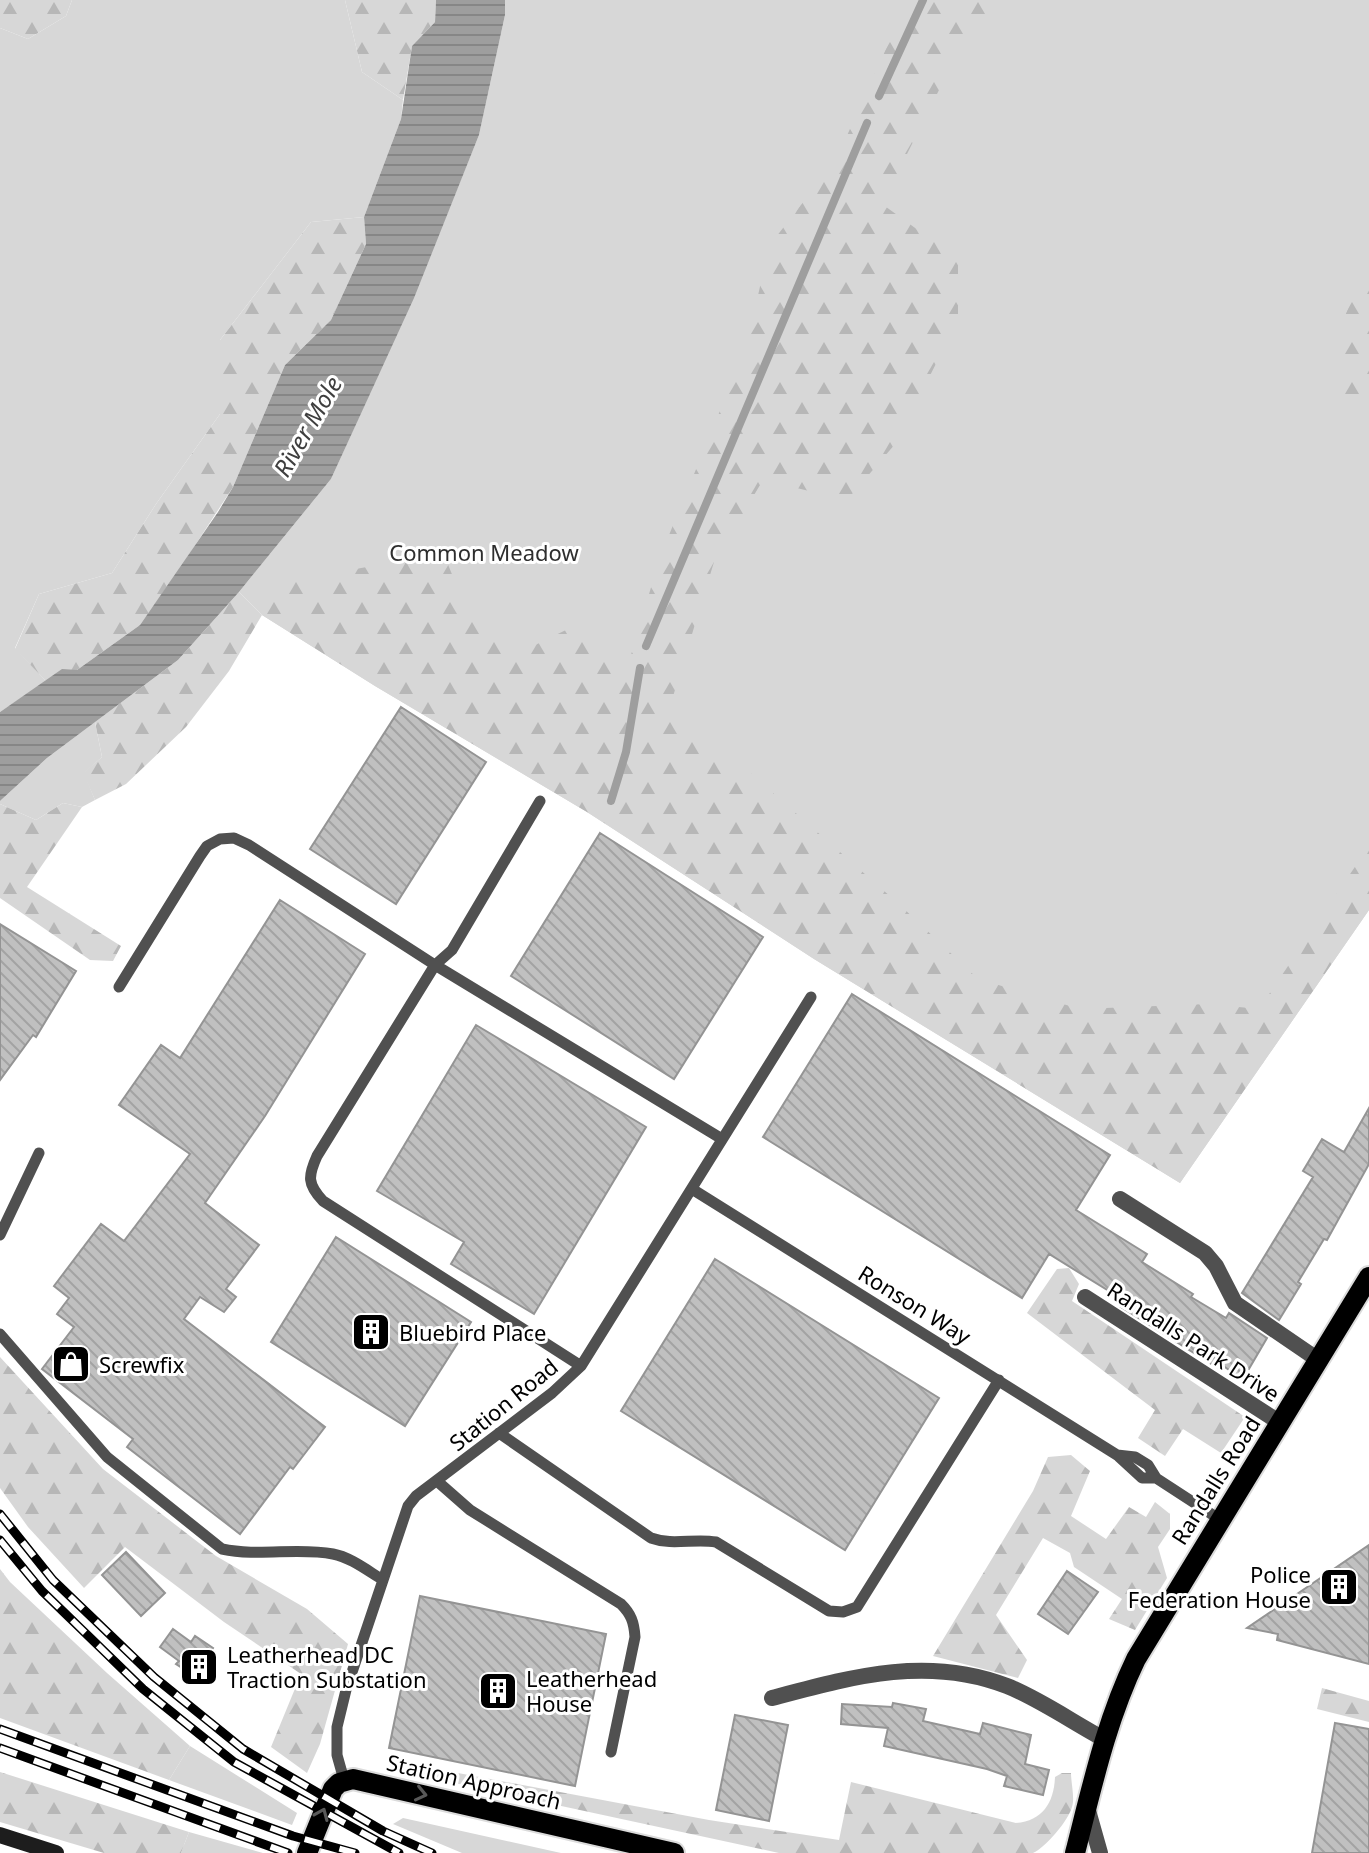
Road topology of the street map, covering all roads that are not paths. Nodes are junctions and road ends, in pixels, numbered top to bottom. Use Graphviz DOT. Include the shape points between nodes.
graph roads {
  1 [pos="540,801"];
  2 [pos="435,965"];
  3 [pos="119,987"];
  4 [pos="811,997"];
  5 [pos="722,1139"];
  6 [pos="39,1153"];
  7 [pos="692,1189"];
  8 [pos="1120,1199"];
  9 [pos="0,1235"];
  10 [pos="1369,1277"];
  11 [pos="1085,1297"];
  12 [pos="0,1334"];
  13 [pos="1317,1359"];
  14 [pos="581,1366"];
  15 [pos="999,1380"];
  16 [pos="1279,1422"];
  17 [pos="499,1433"];
  18 [pos="437,1481"];
  19 [pos="1219,1519"];
  20 [pos="383,1580"];
  21 [pos="772,1698"];
  22 [pos="1104,1739"];
  23 [pos="611,1752"];
  24 [pos="344,1780"];
  25 [pos="1087,1805"];
  26 [pos="0,1835"];
  27 [pos="1073,1851"];
  28 [pos="56,1853"];
  29 [pos="307,1853"];
  30 [pos="674,1853"];
  31 [pos="1100,1853"];
  1 -- 2 [label="lane" via="452,950"];
  2 -- 3 [label="lane" via="234,838 207,846"];
  2 -- 5 [label="lane"];
  2 -- 14 [label="lane" via="317,1156 309,1173 312,1189"];
  4 -- 5 [label="lane, Station Road"];
  5 -- 7 [label="lane, Station Road"];
  6 -- 9 [label="lane"];
  7 -- 14 [label="lane, Station Road"];
  7 -- 15 [label="lane, Ronson Way"];
  8 -- 13 [label="street" via="1205,1253 1235,1303"];
  10 -- 13 [label="main road, Randalls Road"];
  11 -- 16 [label="street, Randalls Park Drive"];
  12 -- 20 [label="lane" via="107,1457 222,1549 337,1555"];
  13 -- 16 [label="main road, Randalls Road"];
  14 -- 17 [label="lane, Station Road"];
  15 -- 17 [label="lane" via="857,1607 843,1612 829,1611 716,1542 676,1544 651,1538"];
  15 -- 19 [label="lane, Ronson Way" via="1117,1455 1142,1478 1156,1478"];
  16 -- 19 [label="main road, Randalls Road"];
  17 -- 18 [label="lane, Station Road"];
  18 -- 20 [label="lane, Station Road" via="408,1506"];
  18 -- 23 [label="lane" via="470,1510 629,1613 635,1637"];
  19 -- 22 [label="main road, Randalls Road" via="1136,1659"];
  20 -- 24 [label="lane, Station Road" via="337,1727"];
  21 -- 22 [label="street" via="862,1674 909,1669 956,1673 1007,1686"];
  22 -- 25 [label="main road, Randalls Road"];
  29 -- 24 [label="main road, one-way" via="333,1789"];
  24 -- 30 [label="main road, Station Approach, one-way"];
  25 -- 27 [label="main road, Randalls Road"];
  25 -- 31 [label="street"];
  26 -- 28 [label="main road"];
}
